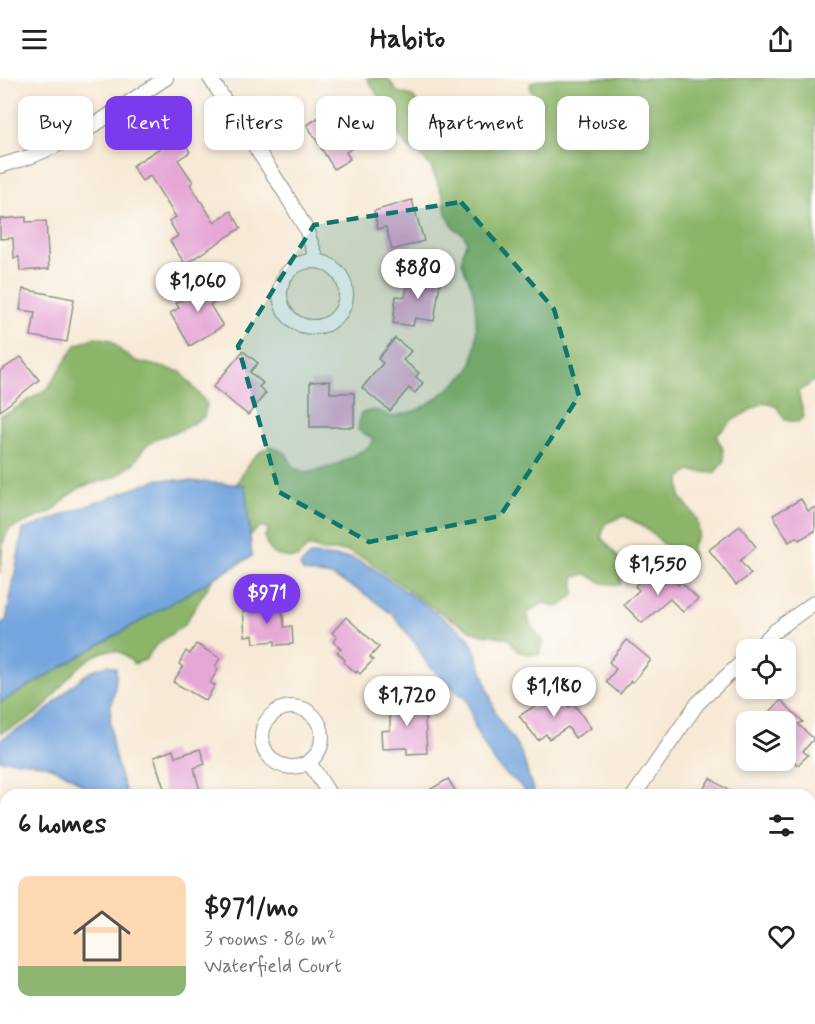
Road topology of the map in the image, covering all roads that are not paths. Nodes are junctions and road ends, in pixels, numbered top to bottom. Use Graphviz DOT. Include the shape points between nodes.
graph roads {
  1 [pos="166,78"];
  2 [pos="210,78"];
  3 [pos="0,166"];
  4 [pos="317,260"];
  5 [pos="815,602"];
  6 [pos="767,639"];
  7 [pos="736,667"];
  8 [pos="309,762"];
  9 [pos="326,789"];
  10 [pos="638,789"];
  1 -- 3 [label="street" via="75,137"];
  2 -- 4 [label="street" via="284,191 306,229"];
  4 -- 4 [label="street" via="296,265 282,282 280,292 286,313 304,326 315,327 336,318 346,299 343,278 336,269"];
  5 -- 6 [label="street"];
  7 -- 10 [label="street" via="697,704"];
  8 -- 8 [label="street" via="321,745 320,725 315,717 298,707 271,715 265,723 265,751 280,765 300,766"];
  8 -- 9 [label="street"];
}
